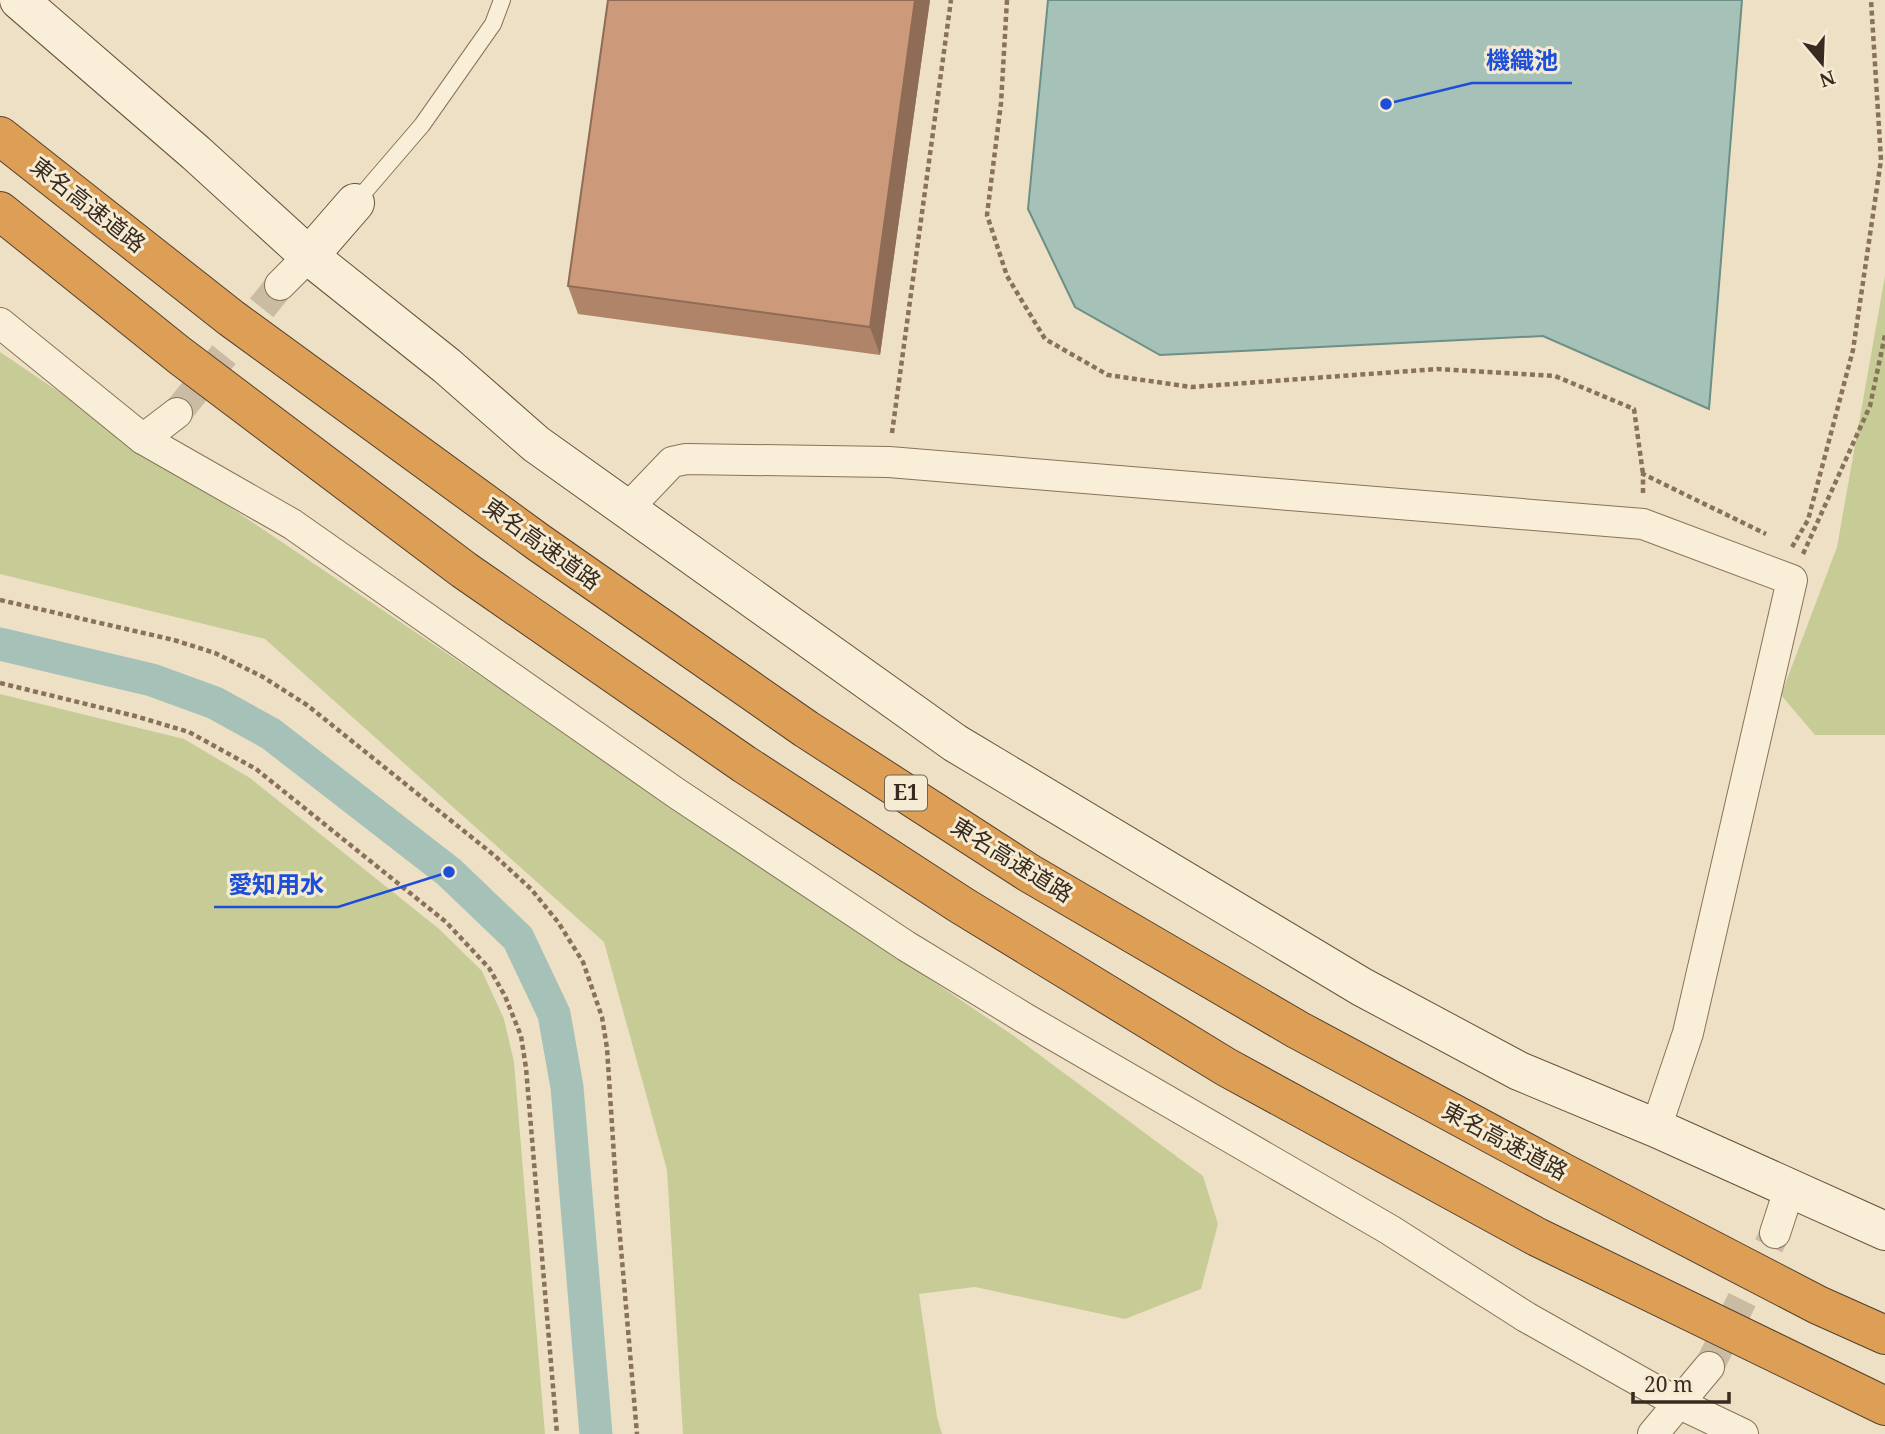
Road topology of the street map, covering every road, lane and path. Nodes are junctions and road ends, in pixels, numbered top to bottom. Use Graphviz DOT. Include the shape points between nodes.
graph roads {
  1 [pos="19,0"];
  2 [pos="502,0"];
  3 [pos="951,0"];
  4 [pos="1007,0"];
  5 [pos="1871,0"];
  6 [pos="0,136"];
  7 [pos="355,203"];
  8 [pos="0,211"];
  9 [pos="309,256"];
  10 [pos="280,285"];
  11 [pos="0,323"];
  12 [pos="1885,335"];
  13 [pos="177,413"];
  14 [pos="143,439"];
  15 [pos="889,462"];
  16 [pos="1643,474"];
  17 [pos="628,508"];
  18 [pos="1643,524"];
  19 [pos="1767,535"];
  20 [pos="1792,547"];
  21 [pos="1792,580"];
  22 [pos="0,600"];
  23 [pos="0,683"];
  24 [pos="1656,1128"];
  25 [pos="1790,1187"];
  26 [pos="1885,1231"];
  27 [pos="1775,1233"];
  28 [pos="1885,1335"];
  29 [pos="1709,1367"];
  30 [pos="1680,1404"];
  31 [pos="1885,1406"];
  32 [pos="556,1434"];
  33 [pos="637,1434"];
  34 [pos="1653,1434"];
  35 [pos="1743,1434"];
  1 -- 9 [label="street"];
  2 -- 7 [label="lane" via="493,24 422,125"];
  3 -- 15 [label="path"];
  4 -- 16 [label="path" via="1001,103 987,215 1007,276 1045,339 1108,375 1191,387 1437,369 1555,376 1634,409"];
  5 -- 20 [label="path" via="1879,174 1853,350 1808,520"];
  6 -- 28 [label="highway, 東名高速道路 / E1" via="231,318 538,542 806,729 1029,873 1310,1036 1563,1173"];
  7 -- 9 [label="street"];
  8 -- 31 [label="highway" via="179,355 464,570 744,764 961,905 1226,1067 1525,1230"];
  9 -- 10 [label="street"];
  9 -- 17 [label="street" via="536,444"];
  11 -- 14 [label="street"];
  12 -- 21 [label="path" via="1870,406"];
  13 -- 14 [label="street"];
  14 -- 30 [label="street" via="292,524 676,793 906,946 1390,1230 1526,1317"];
  15 -- 17 [label="street" via="686,459 672,462"];
  15 -- 18 [label="street"];
  16 -- 18 [label="path"];
  16 -- 19 [label="path"];
  17 -- 24 [label="street" via="955,743 1362,987 1520,1071"];
  18 -- 21 [label="street"];
  21 -- 24 [label="street" via="1688,1033"];
  22 -- 33 [label="path" via="174,640 215,653 264,677 307,705 495,856 558,922 583,962 602,1017"];
  23 -- 32 [label="path" via="190,732 256,769 446,922 489,968 505,996 526,1068"];
  24 -- 25 [label="street"];
  25 -- 26 [label="street"];
  25 -- 27 [label="street"];
  29 -- 30 [label="street"];
  30 -- 34 [label="street"];
  30 -- 35 [label="street"];
}
